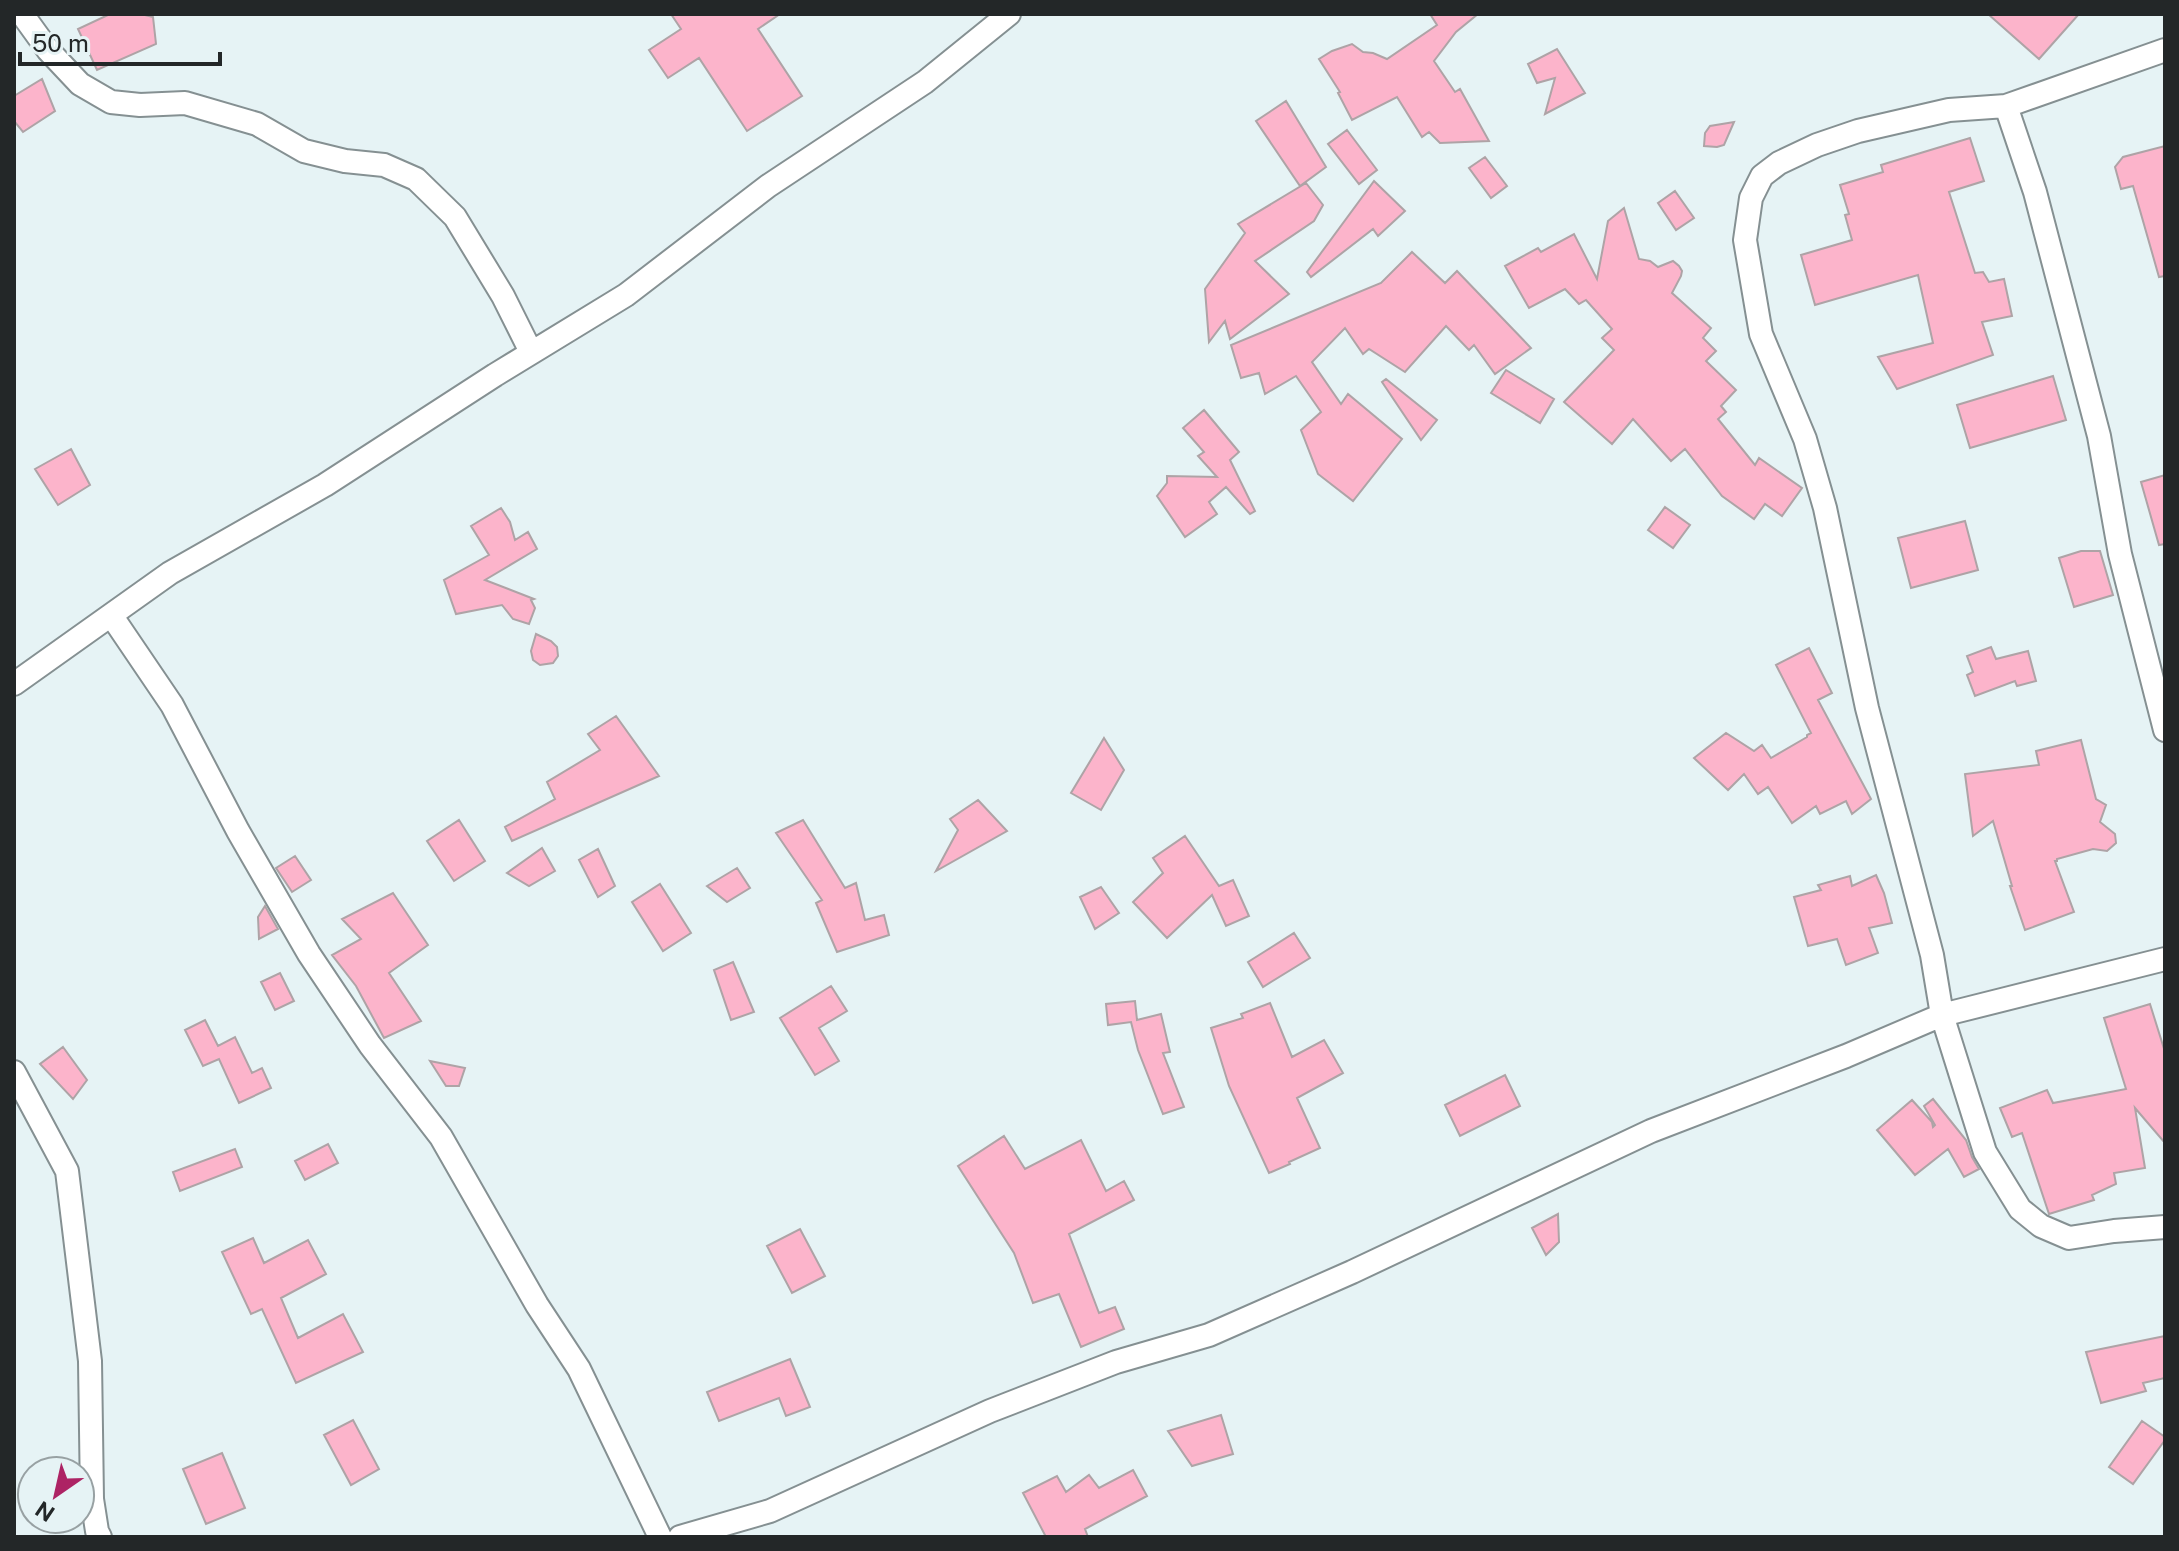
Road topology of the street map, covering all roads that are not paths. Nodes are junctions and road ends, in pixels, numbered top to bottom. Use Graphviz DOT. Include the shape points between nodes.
graph roads {
  1 [pos="22,14"];
  2 [pos="1009,14"];
  3 [pos="2165,50"];
  4 [pos="2006,106"];
  5 [pos="531,352"];
  6 [pos="111,615"];
  7 [pos="14,684"];
  8 [pos="2165,730"];
  9 [pos="2165,959"];
  10 [pos="1942,1015"];
  11 [pos="14,1072"];
  12 [pos="2165,1227"];
  13 [pos="100,1537"];
  14 [pos="660,1537"];
  15 [pos="680,1537"];
  1 -- 5 [label="street" via="80,84 111,102 185,103 257,124 304,151 384,165 416,179 455,217"];
  2 -- 5 [label="street" via="925,82 768,186 626,295"];
  3 -- 4 [label="street"];
  4 -- 8 [label="street" via="2035,192 2095,422 2120,554"];
  4 -- 10 [label="street" via="1949,110 1858,131 1779,163 1762,176 1751,198 1745,240 1761,334 1805,439 1825,508 1867,708 1932,955"];
  5 -- 6 [label="street" via="325,485 170,573"];
  6 -- 7 [label="street"];
  6 -- 14 [label="street" via="172,705 309,954 441,1137 579,1369"];
  9 -- 10 [label="street"];
  10 -- 12 [label="street" via="1985,1152 2020,1209 2069,1238"];
  10 -- 15 [label="street" via="1651,1131 1209,1335 1116,1362 990,1411 770,1511"];
  11 -- 13 [label="street" via="67,1171 90,1361 92,1499"];
}
